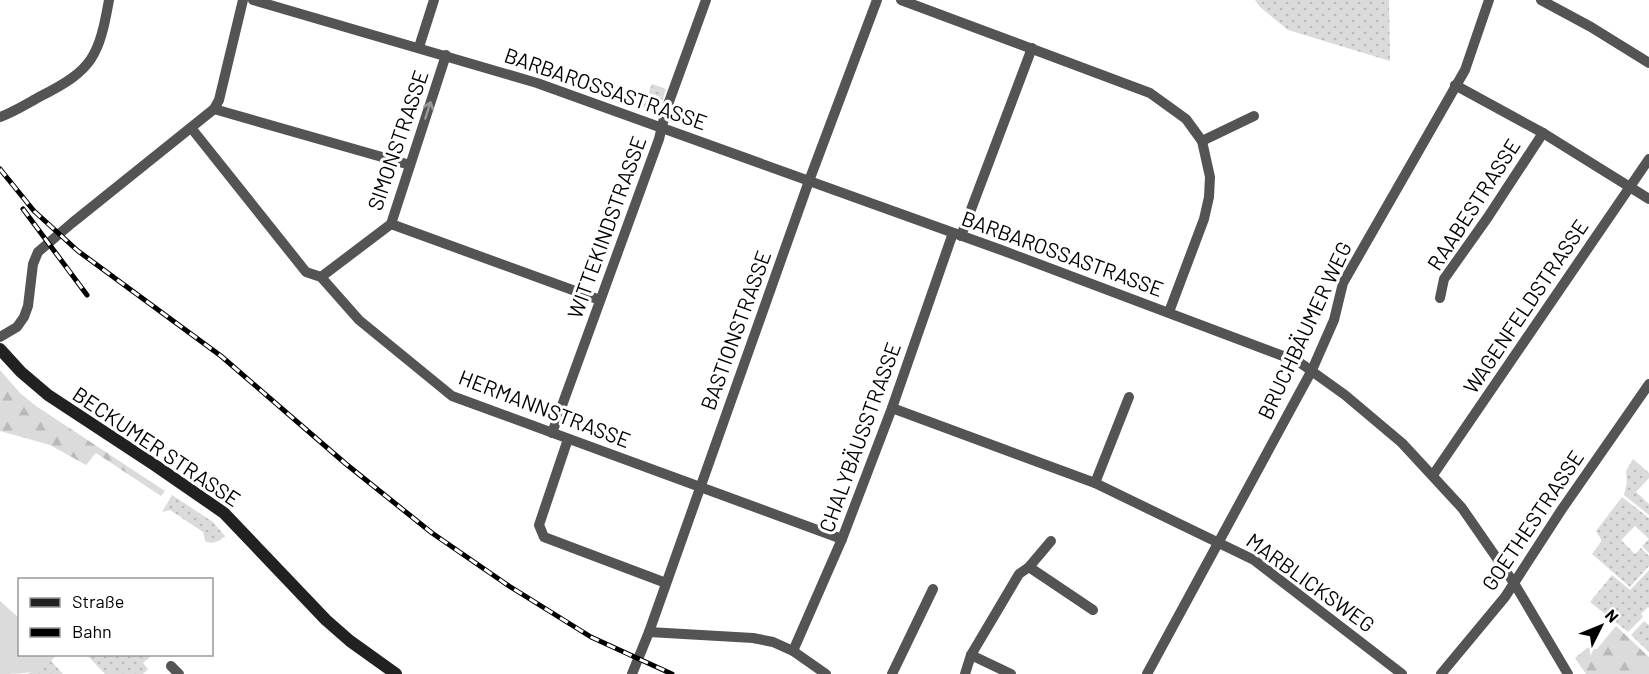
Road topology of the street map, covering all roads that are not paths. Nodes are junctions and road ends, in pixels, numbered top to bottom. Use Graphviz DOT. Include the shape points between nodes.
graph roads {
  1 [pos="108,0"];
  2 [pos="243,0"];
  3 [pos="253,0"];
  4 [pos="434,0"];
  5 [pos="706,0"];
  6 [pos="877,0"];
  7 [pos="901,0"];
  8 [pos="1489,0"];
  9 [pos="1541,0"];
  10 [pos="419,47"];
  11 [pos="1032,48"];
  12 [pos="446,55"];
  13 [pos="1649,63"];
  14 [pos="1455,85"];
  15 [pos="214,109"];
  16 [pos="1254,116"];
  17 [pos="0,117"];
  18 [pos="662,127"];
  19 [pos="192,129"];
  20 [pos="1543,134"];
  21 [pos="1202,141"];
  22 [pos="1649,159"];
  23 [pos="410,165"];
  24 [pos="809,181"];
  25 [pos="1630,186"];
  26 [pos="1649,199"];
  27 [pos="391,224"];
  28 [pos="957,235"];
  29 [pos="321,277"];
  30 [pos="1440,298"];
  31 [pos="600,300"];
  32 [pos="1169,312"];
  33 [pos="0,337"];
  34 [pos="0,349"];
  35 [pos="1312,370"];
  36 [pos="1649,384"];
  37 [pos="1129,397"];
  38 [pos="892,408"];
  39 [pos="552,433"];
  40 [pos="568,439"];
  41 [pos="1433,475"];
  42 [pos="1095,483"];
  43 [pos="699,486"];
  44 [pos="842,539"];
  45 [pos="1052,541"];
  46 [pos="1219,542"];
  47 [pos="1029,567"];
  48 [pos="666,583"];
  49 [pos="1514,583"];
  50 [pos="933,589"];
  51 [pos="1093,610"];
  52 [pos="649,632"];
  53 [pos="793,651"];
  54 [pos="971,655"];
  55 [pos="391,673"];
  56 [pos="632,674"];
  57 [pos="826,674"];
  58 [pos="892,674"];
  59 [pos="965,674"];
  60 [pos="1011,674"];
  61 [pos="1148,674"];
  62 [pos="1402,674"];
  63 [pos="1441,674"];
  64 [pos="1568,674"];
  1 -- 17 [label="street" via="102,37 80,73"];
  2 -- 15 [label="street"];
  3 -- 10 [label="street, BARBAROSSASTRASSE"];
  4 -- 10 [label="street"];
  5 -- 18 [label="street, WITTEKINDSTRASSE"];
  6 -- 24 [label="street, BASTIONSTRASSE"];
  7 -- 11 [label="street"];
  8 -- 14 [label="street, BRUCHBÄUMER WEG" via="1465,70"];
  9 -- 13 [label="street"];
  10 -- 12 [label="street, BARBAROSSASTRASSE"];
  11 -- 21 [label="street" via="1150,93 1186,119"];
  11 -- 28 [label="street, CHALYBÄUSSTRASSE"];
  12 -- 18 [label="street, BARBAROSSASTRASSE"];
  23 -- 12 [label="street, SIMONSTRASSE, one-way"];
  14 -- 20 [label="street"];
  14 -- 35 [label="street, BRUCHBÄUMER WEG" via="1343,283 1334,320"];
  15 -- 19 [label="street"];
  15 -- 23 [label="street"];
  16 -- 21 [label="street"];
  18 -- 24 [label="street, BARBAROSSASTRASSE"];
  18 -- 31 [label="street, WITTEKINDSTRASSE"];
  19 -- 29 [label="street, HERMANNSTRASSE" via="306,272"];
  19 -- 33 [label="street" via="38,252 24,317 17,327"];
  20 -- 25 [label="street"];
  20 -- 30 [label="street, RAABESTRASSE" via="1444,279"];
  21 -- 32 [label="street" via="1210,177 1209,197"];
  22 -- 25 [label="street, WAGENFELDSTRASSE"];
  23 -- 27 [label="street, SIMONSTRASSE"];
  24 -- 28 [label="street, BARBAROSSASTRASSE"];
  24 -- 43 [label="street, BASTIONSTRASSE"];
  25 -- 26 [label="street"];
  25 -- 41 [label="street, WAGENFELDSTRASSE"];
  27 -- 29 [label="street, SIMONSTRASSE"];
  27 -- 31 [label="street"];
  28 -- 32 [label="street, BARBAROSSASTRASSE"];
  28 -- 38 [label="street, CHALYBÄUSSTRASSE"];
  29 -- 39 [label="street, HERMANNSTRASSE" via="359,320 452,396"];
  31 -- 39 [label="street, WITTEKINDSTRASSE"];
  32 -- 35 [label="street, BARBAROSSASTRASSE"];
  34 -- 55 [label="main road, BECKUMER STRASSE" via="48,395 224,513 326,620"];
  35 -- 41 [label="street, BARBAROSSASTRASSE" via="1395,437"];
  35 -- 46 [label="street, BRUCHBÄUMER WEG"];
  36 -- 49 [label="street, GOETHESTRASSE"];
  37 -- 42 [label="street"];
  38 -- 42 [label="street, MARBLICKSWEG"];
  38 -- 44 [label="street, CHALYBÄUSSTRASSE"];
  39 -- 40 [label="street, HERMANNSTRASSE"];
  40 -- 43 [label="street, HERMANNSTRASSE"];
  40 -- 48 [label="street" via="539,525 544,537"];
  41 -- 49 [label="street, BARBAROSSASTRASSE" via="1462,508"];
  42 -- 46 [label="street, MARBLICKSWEG"];
  43 -- 44 [label="street, HERMANNSTRASSE"];
  43 -- 48 [label="street, BASTIONSTRASSE"];
  44 -- 53 [label="street, CHALYBÄUSSTRASSE"];
  45 -- 47 [label="street"];
  46 -- 61 [label="street, BRUCHBÄUMER WEG"];
  46 -- 62 [label="street, MARBLICKSWEG" via="1254,560"];
  47 -- 51 [label="street"];
  47 -- 54 [label="street" via="1019,574"];
  48 -- 52 [label="street, BASTIONSTRASSE"];
  49 -- 63 [label="street, GOETHESTRASSE"];
  49 -- 64 [label="street, BARBAROSSASTRASSE"];
  50 -- 58 [label="street"];
  52 -- 53 [label="street" via="753,638"];
  52 -- 56 [label="street, BASTIONSTRASSE"];
  53 -- 57 [label="street"];
  54 -- 59 [label="street"];
  54 -- 60 [label="street"];
}
